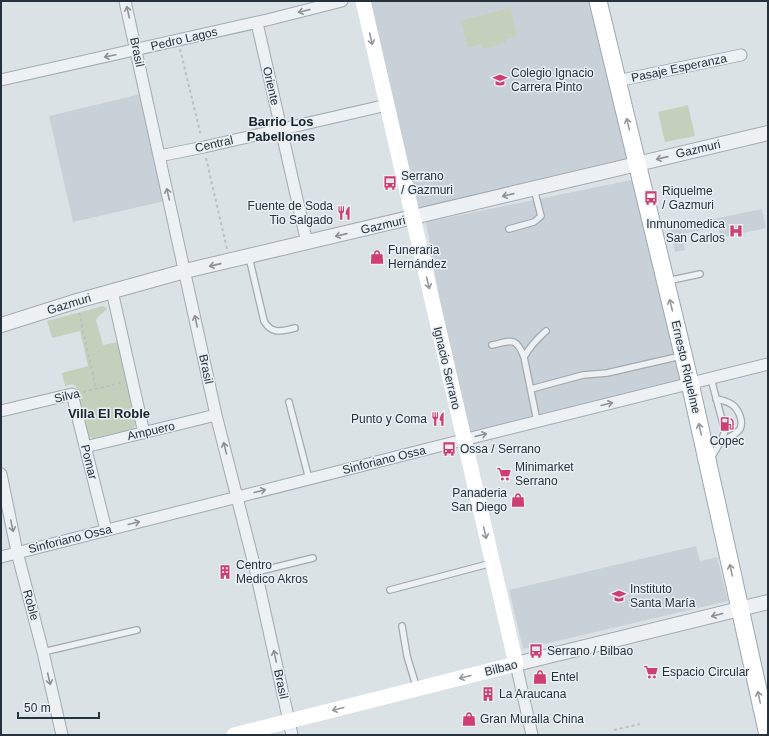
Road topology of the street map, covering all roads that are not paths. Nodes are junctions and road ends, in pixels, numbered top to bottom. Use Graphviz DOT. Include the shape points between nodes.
graph roads {
  1 [pos="125,1"];
  2 [pos="342,1"];
  3 [pos="363,1"];
  4 [pos="598,1"];
  5 [pos="257,22"];
  6 [pos="137,50"];
  7 [pos="741,55"];
  8 [pos="1,80"];
  9 [pos="617,81"];
  10 [pos="387,105"];
  11 [pos="281,128"];
  12 [pos="768,133"];
  13 [pos="159,156"];
  14 [pos="637,164"];
  15 [pos="534,189"];
  16 [pos="413,218"];
  17 [pos="509,228"];
  18 [pos="307,243"];
  19 [pos="249,257"];
  20 [pos="185,271"];
  21 [pos="700,274"];
  22 [pos="665,281"];
  23 [pos="112,291"];
  24 [pos="1,325"];
  25 [pos="295,328"];
  26 [pos="546,331"];
  27 [pos="492,345"];
  28 [pos="683,355"];
  29 [pos="524,357"];
  30 [pos="768,366"];
  31 [pos="711,379"];
  32 [pos="690,383"];
  33 [pos="531,389"];
  34 [pos="72,394"];
  35 [pos="716,399"];
  36 [pos="289,402"];
  37 [pos="1,411"];
  38 [pos="216,415"];
  39 [pos="537,421"];
  40 [pos="144,433"];
  41 [pos="464,440"];
  42 [pos="721,441"];
  43 [pos="85,447"];
  44 [pos="708,466"];
  45 [pos="1,474"];
  46 [pos="309,479"];
  47 [pos="237,497"];
  48 [pos="106,530"];
  49 [pos="17,552"];
  50 [pos="1,556"];
  51 [pos="312,558"];
  52 [pos="493,563"];
  53 [pos="256,572"];
  54 [pos="390,590"];
  55 [pos="768,602"];
  56 [pos="740,610"];
  57 [pos="402,626"];
  58 [pos="137,630"];
  59 [pos="43,652"];
  60 [pos="516,664"];
  61 [pos="417,689"];
  62 [pos="291,728"];
  63 [pos="62,735"];
  64 [pos="234,735"];
  65 [pos="532,735"];
  66 [pos="768,735"];
  6 -- 1 [label="street, Brasil, one-way"];
  2 -- 5 [label="street, Pedro Lagos, one-way"];
  3 -- 10 [label="main road, Ignacio Serrano, one-way"];
  4 -- 9 [label="main road, Ernesto Riquelme"];
  5 -- 6 [label="street, Pedro Lagos"];
  5 -- 11 [label="street, Oriente"];
  6 -- 8 [label="street, Pedro Lagos, one-way"];
  6 -- 13 [label="street, Brasil"];
  7 -- 9 [label="street, Pasaje Esperanza"];
  14 -- 9 [label="main road, Ernesto Riquelme, one-way"];
  10 -- 11 [label="street, Central"];
  10 -- 16 [label="main road, Ignacio Serrano"];
  11 -- 13 [label="street, Central"];
  11 -- 18 [label="street, Oriente"];
  12 -- 14 [label="street, Gazmuri, one-way"];
  20 -- 13 [label="street, Brasil, one-way"];
  14 -- 15 [label="street, Gazmuri"];
  14 -- 22 [label="main road, Ernesto Riquelme"];
  15 -- 16 [label="street, Gazmuri, one-way"];
  15 -- 17 [label="lane" via="541,216 534,222"];
  16 -- 18 [label="street, Gazmuri, one-way"];
  16 -- 41 [label="main road, Ignacio Serrano, one-way"];
  18 -- 19 [label="street, Gazmuri"];
  19 -- 20 [label="street, Gazmuri, one-way"];
  19 -- 25 [label="lane" via="264,321 274,331"];
  20 -- 23 [label="street, Gazmuri"];
  38 -- 20 [label="street, Brasil, one-way"];
  21 -- 22 [label="lane"];
  28 -- 22 [label="main road, Ernesto Riquelme, one-way"];
  23 -- 24 [label="street, Gazmuri"];
  23 -- 40 [label="street"];
  26 -- 29 [label="lane"];
  27 -- 29 [label="lane" via="511,341 521,348"];
  28 -- 32 [label="main road, Ernesto Riquelme"];
  28 -- 33 [label="lane" via="584,375"];
  29 -- 33 [label="lane"];
  30 -- 31 [label="street, Sinforiano Ossa"];
  31 -- 32 [label="street, Sinforiano Ossa"];
  31 -- 35 [label="lane"];
  39 -- 32 [label="street, Sinforiano Ossa, one-way"];
  44 -- 32 [label="main road, Ernesto Riquelme, one-way"];
  33 -- 39 [label="lane"];
  34 -- 37 [label="street, Silva"];
  34 -- 43 [label="street, Pomar"];
  35 -- 42 [label="lane" via="725,431"];
  35 -- 42 [label="lane" via="731,404 742,422 735,434"];
  36 -- 46 [label="lane"];
  38 -- 40 [label="street, Ampuero"];
  47 -- 38 [label="street, Brasil, one-way"];
  41 -- 39 [label="street, Sinforiano Ossa, one-way"];
  40 -- 43 [label="street, Ampuero"];
  41 -- 46 [label="street, Sinforiano Ossa"];
  41 -- 52 [label="main road, Ignacio Serrano, one-way"];
  42 -- 44 [label="lane"];
  43 -- 48 [label="street, Pomar"];
  56 -- 44 [label="main road, Ernesto Riquelme, one-way"];
  45 -- 49 [label="street, Roble, one-way"];
  47 -- 46 [label="street, Sinforiano Ossa, one-way"];
  48 -- 47 [label="street, Sinforiano Ossa, one-way"];
  47 -- 53 [label="street, Brasil"];
  48 -- 49 [label="street, Sinforiano Ossa"];
  49 -- 50 [label="street, Sinforiano Ossa"];
  49 -- 59 [label="street, Roble"];
  51 -- 53 [label="lane"];
  52 -- 54 [label="lane"];
  52 -- 60 [label="main road, Ignacio Serrano"];
  62 -- 53 [label="street, Brasil, one-way"];
  55 -- 56 [label="street, Bilbao"];
  56 -- 60 [label="street, Bilbao, one-way"];
  66 -- 56 [label="main road, Ernesto Riquelme, one-way"];
  57 -- 61 [label="lane" via="407,656"];
  58 -- 59 [label="lane"];
  59 -- 63 [label="street, Roble, one-way"];
  60 -- 61 [label="main road, Bilbao, one-way"];
  60 -- 65 [label="street, Ignacio Serrano"];
  61 -- 62 [label="main road, Bilbao, one-way"];
  62 -- 64 [label="main road, Bilbao"];
}
